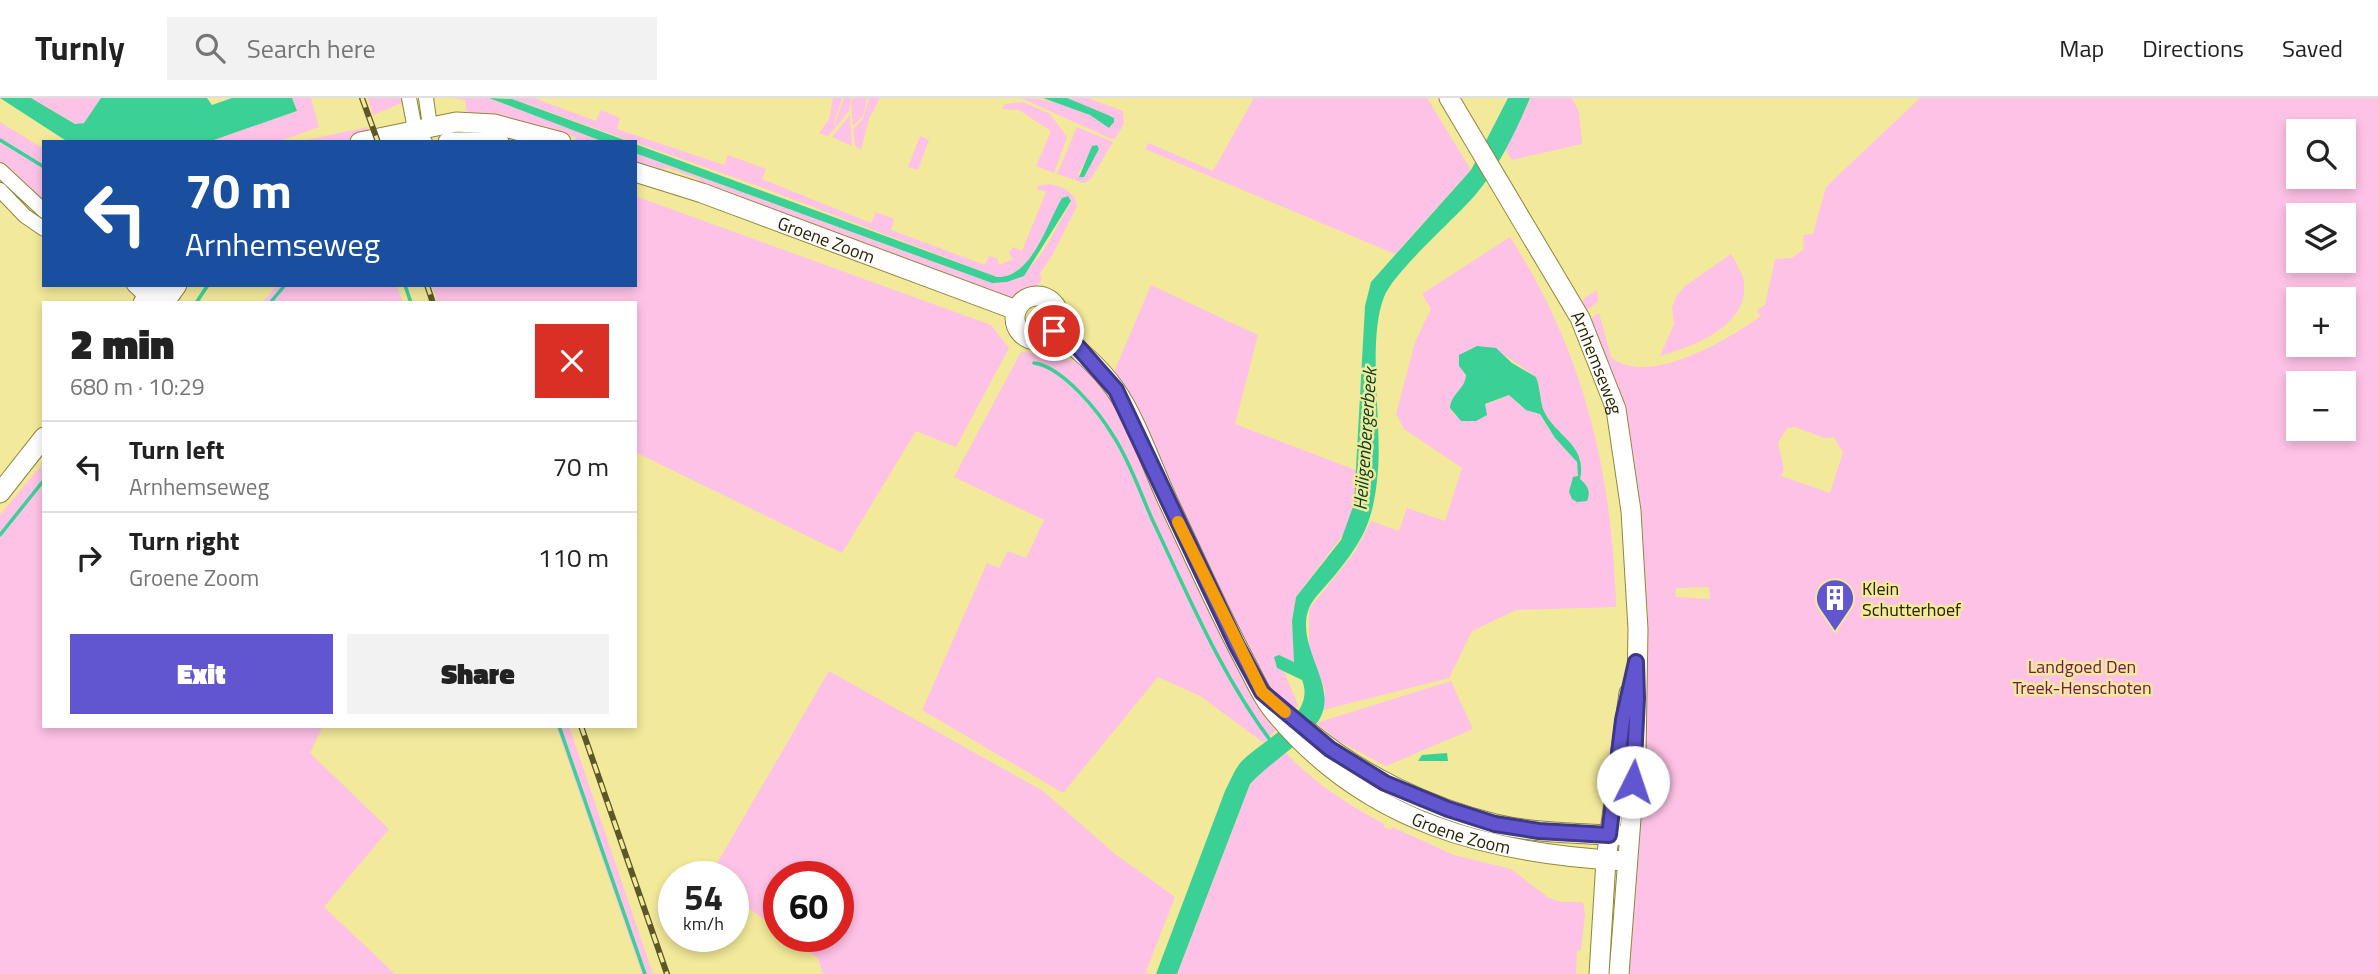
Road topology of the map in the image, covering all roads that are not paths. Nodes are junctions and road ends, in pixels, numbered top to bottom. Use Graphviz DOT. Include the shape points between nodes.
graph roads {
  1 [pos="409,98"];
  2 [pos="426,98"];
  3 [pos="1449,98"];
  4 [pos="424,135"];
  5 [pos="378,140"];
  6 [pos="554,140"];
  7 [pos="0,170"];
  8 [pos="637,173"];
  9 [pos="0,190"];
  10 [pos="42,209"];
  11 [pos="42,228"];
  12 [pos="1016,310"];
  13 [pos="1054,331"];
  14 [pos="42,440"];
  15 [pos="42,460"];
  16 [pos="0,493"];
  17 [pos="0,506"];
  18 [pos="1325,754"];
  19 [pos="1619,835"];
  20 [pos="1606,860"];
  21 [pos="1626,861"];
  22 [pos="1599,974"];
  23 [pos="1619,974"];
  1 -- 4 [label="street"];
  2 -- 4 [label="street"];
  3 -- 19 [label="main road, Arnhemseweg" via="1580,318 1616,409 1631,511 1637,616 1636,662 1623,720"];
  4 -- 5 [label="main road"];
  4 -- 6 [label="main road" via="456,122 494,124"];
  7 -- 10 [label="street"];
  8 -- 12 [label="main road, Groene Zoom"];
  9 -- 11 [label="street"];
  12 -- 13 [label="main road" via="1017,327 1026,337 1040,339"];
  12 -- 13 [label="main road" via="1029,298 1048,299 1058,316"];
  13 -- 18 [label="main road, Groene Zoom" via="1078,347 1116,390 1262,692"];
  14 -- 16 [label="main road"];
  15 -- 17 [label="main road"];
  18 -- 19 [label="main road, Groene Zoom" via="1448,809 1495,824"];
  18 -- 20 [label="main road, Groene Zoom" via="1382,803 1456,836 1515,850"];
  19 -- 20 [label="main road, Arnhemseweg"];
  19 -- 21 [label="main road, Arnhemseweg"];
  20 -- 21 [label="main road, Groene Zoom"];
  20 -- 22 [label="main road, Arnhemseweg"];
  21 -- 23 [label="main road, Arnhemseweg"];
}
